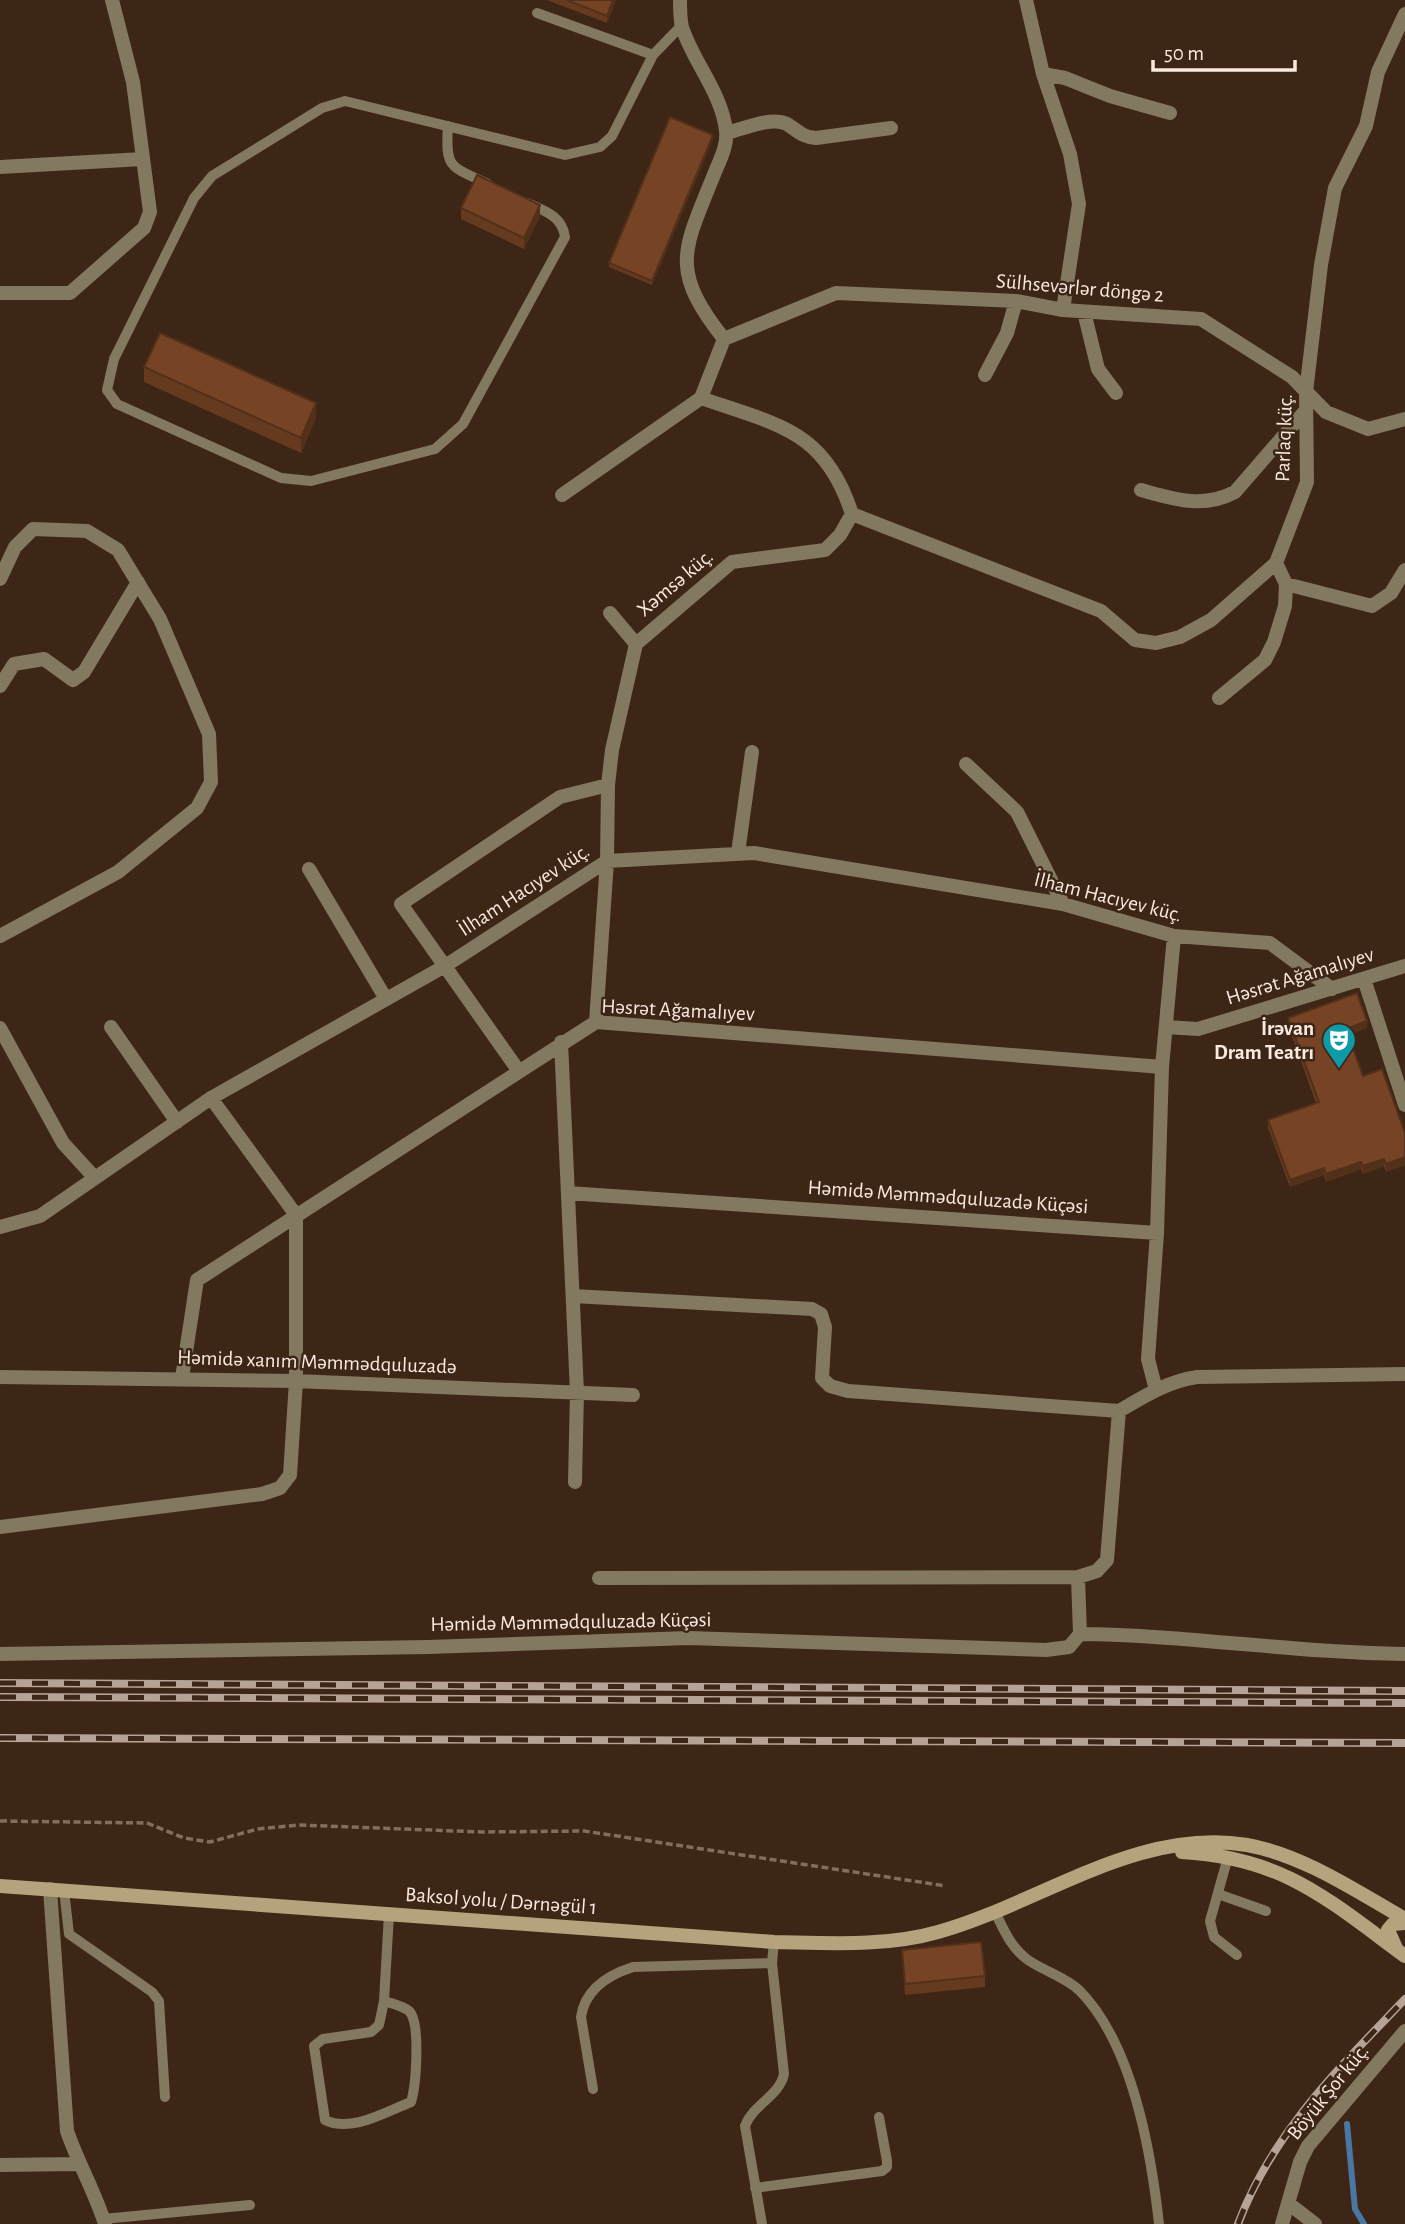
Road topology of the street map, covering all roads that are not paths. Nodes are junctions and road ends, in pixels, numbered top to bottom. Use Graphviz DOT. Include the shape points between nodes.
graph roads {
  1 [pos="113,0"];
  2 [pos="680,0"];
  3 [pos="1026,0"];
  4 [pos="537,13"];
  5 [pos="1405,14"];
  6 [pos="681,26"];
  7 [pos="653,55"];
  8 [pos="1043,74"];
  9 [pos="1170,113"];
  10 [pos="448,126"];
  11 [pos="891,128"];
  12 [pos="727,133"];
  13 [pos="143,159"];
  14 [pos="0,167"];
  15 [pos="503,191"];
  16 [pos="516,197"];
  17 [pos="0,293"];
  18 [pos="1016,301"];
  19 [pos="1063,310"];
  20 [pos="1084,312"];
  21 [pos="724,340"];
  22 [pos="985,375"];
  23 [pos="1306,392"];
  24 [pos="1116,393"];
  25 [pos="701,398"];
  26 [pos="1306,410"];
  27 [pos="1405,419"];
  28 [pos="1141,490"];
  29 [pos="562,495"];
  30 [pos="852,514"];
  31 [pos="1276,563"];
  32 [pos="1405,570"];
  33 [pos="0,579"];
  34 [pos="138,582"];
  35 [pos="1286,584"];
  36 [pos="610,613"];
  37 [pos="636,644"];
  38 [pos="0,686"];
  39 [pos="1219,698"];
  40 [pos="752,752"];
  41 [pos="966,764"];
  42 [pos="608,785"];
  43 [pos="738,853"];
  44 [pos="607,861"];
  45 [pos="309,869"];
  46 [pos="1063,904"];
  47 [pos="0,936"];
  48 [pos="1174,936"];
  49 [pos="445,966"];
  50 [pos="1405,966"];
  51 [pos="1364,979"];
  52 [pos="1332,989"];
  53 [pos="386,999"];
  54 [pos="596,1022"];
  55 [pos="111,1027"];
  56 [pos="1167,1027"];
  57 [pos="0,1028"];
  58 [pos="561,1042"];
  59 [pos="1163,1067"];
  60 [pos="518,1070"];
  61 [pos="211,1098"];
  62 [pos="1405,1102"];
  63 [pos="177,1122"];
  64 [pos="95,1178"];
  65 [pos="568,1193"];
  66 [pos="296,1215"];
  67 [pos="0,1227"];
  68 [pos="1157,1233"];
  69 [pos="573,1296"];
  70 [pos="1405,1374"];
  71 [pos="0,1377"];
  72 [pos="182,1378"];
  73 [pos="296,1381"];
  74 [pos="1156,1390"];
  75 [pos="577,1392"];
  76 [pos="633,1395"];
  77 [pos="1119,1411"];
  78 [pos="575,1482"];
  79 [pos="0,1527"];
  80 [pos="1078,1577"];
  81 [pos="599,1578"];
  82 [pos="1080,1633"];
  83 [pos="0,1654"];
  84 [pos="1405,1654"];
  85 [pos="1156,1851"];
  86 [pos="1228,1857"];
  87 [pos="0,1886"];
  88 [pos="57,1890"];
  89 [pos="1218,1894"];
  90 [pos="1266,1911"];
  91 [pos="995,1912"];
  92 [pos="389,1914"];
  93 [pos="1405,1921"];
  94 [pos="774,1942"];
  95 [pos="1402,1954"];
  96 [pos="1237,1955"];
  97 [pos="772,1963"];
  98 [pos="384,2001"];
  99 [pos="1405,2031"];
  100 [pos="593,2089"];
  101 [pos="165,2098"];
  102 [pos="879,2117"];
  103 [pos="78,2164"];
  104 [pos="0,2165"];
  105 [pos="755,2188"];
  106 [pos="1287,2203"];
  107 [pos="250,2206"];
  108 [pos="104,2222"];
  109 [pos="762,2224"];
  110 [pos="1159,2224"];
  111 [pos="1282,2224"];
  112 [pos="1315,2224"];
  1 -- 13 [label="street" via="133,82"];
  2 -- 6 [label="street"];
  3 -- 8 [label="street"];
  4 -- 7 [label="lane"];
  5 -- 23 [label="street, Parlaq küç." via="1378,72 1366,126 1335,188"];
  6 -- 7 [label="lane"];
  6 -- 12 [label="street" via="720,106"];
  7 -- 10 [label="lane" via="612,136 600,148 565,155"];
  8 -- 9 [label="street"];
  8 -- 19 [label="street" via="1070,154 1079,204"];
  10 -- 15 [label="lane" via="446,154 453,167"];
  10 -- 16 [label="lane" via="345,101 322,107 212,176 194,198 114,359 107,390 117,404 281,478 311,481 435,449 463,424 565,237 563,226 553,215"];
  11 -- 12 [label="street" via="807,138 788,125 772,122"];
  12 -- 21 [label="street" via="688,240 686,272 698,307"];
  13 -- 14 [label="street"];
  13 -- 17 [label="street" via="150,212 144,228 70,293"];
  18 -- 19 [label="street, Sülhsevərlər döngə 2"];
  18 -- 21 [label="street, Sülhsevərlər döngə 2" via="836,293"];
  18 -- 22 [label="street" via="1007,333"];
  19 -- 20 [label="street, Sülhsevərlər döngə 2"];
  20 -- 23 [label="street, Sülhsevərlər döngə 2" via="1201,319 1292,377"];
  20 -- 24 [label="street" via="1098,369"];
  21 -- 25 [label="street"];
  23 -- 26 [label="street, Parlaq küç."];
  23 -- 27 [label="street, Sülhsevərlər döngə 2" via="1325,412 1368,429"];
  25 -- 29 [label="street"];
  25 -- 30 [label="street" via="794,431 825,456 842,484"];
  26 -- 28 [label="street" via="1225,497 1182,501"];
  26 -- 31 [label="street, Parlaq küç." via="1307,482"];
  30 -- 31 [label="street, Parlaq küç." via="1101,611 1135,639 1156,643 1180,637 1211,620"];
  30 -- 37 [label="street, Xəmsə küç." via="840,536 825,550 732,562"];
  31 -- 35 [label="street"];
  32 -- 35 [label="street" via="1391,593 1372,606"];
  33 -- 34 [label="street" via="15,547 33,529 45,527 87,531 118,550"];
  34 -- 38 [label="street" via="84,672 74,680 44,659 14,664"];
  34 -- 47 [label="street" via="160,619 209,734 211,782 197,808 118,872"];
  35 -- 39 [label="street" via="1285,606 1265,660"];
  36 -- 37 [label="street"];
  37 -- 42 [label="street, Xəmsə küç."];
  40 -- 43 [label="street"];
  41 -- 46 [label="street" via="1017,812"];
  42 -- 44 [label="street, Xəmsə küç."];
  42 -- 49 [label="street" via="560,797 401,904"];
  43 -- 44 [label="street, İlham Hacıyev küç."];
  43 -- 46 [label="street, İlham Hacıyev küç."];
  44 -- 49 [label="street, İlham Hacıyev küç."];
  44 -- 54 [label="street, Xəmsə küç."];
  45 -- 53 [label="street"];
  46 -- 48 [label="street, İlham Hacıyev küç."];
  48 -- 52 [label="street, İlham Hacıyev küç." via="1270,943"];
  48 -- 56 [label="street"];
  49 -- 53 [label="street, İlham Hacıyev küç."];
  49 -- 60 [label="street"];
  50 -- 51 [label="street, Həsrət Ağamalıyev"];
  51 -- 52 [label="street, Həsrət Ağamalıyev"];
  51 -- 62 [label="street"];
  52 -- 56 [label="street, Həsrət Ağamalıyev" via="1198,1029"];
  53 -- 61 [label="street, İlham Hacıyev küç."];
  54 -- 58 [label="street, Həsrət Ağamalıyev"];
  54 -- 59 [label="street, Həsrət Ağamalıyev"];
  55 -- 63 [label="street"];
  56 -- 59 [label="street"];
  57 -- 64 [label="street" via="63,1143"];
  58 -- 60 [label="street, Həsrət Ağamalıyev"];
  58 -- 65 [label="street"];
  59 -- 68 [label="street"];
  60 -- 66 [label="street, Həsrət Ağamalıyev"];
  61 -- 63 [label="street, İlham Hacıyev küç."];
  61 -- 66 [label="street"];
  63 -- 64 [label="street, İlham Hacıyev küç."];
  64 -- 67 [label="street, İlham Hacıyev küç." via="40,1216"];
  65 -- 68 [label="street, Həmidə Məmmədquluzadə Küçəsi"];
  65 -- 69 [label="street"];
  66 -- 72 [label="street, Həsrət Ağamalıyev" via="197,1280"];
  66 -- 73 [label="street"];
  68 -- 74 [label="street" via="1149,1359"];
  69 -- 75 [label="street"];
  69 -- 77 [label="street" via="812,1309 821,1314 825,1327 822,1378 830,1386"];
  70 -- 74 [label="street" via="1196,1377"];
  71 -- 72 [label="street, Həmidə xanım Məmmədquluzadə"];
  72 -- 73 [label="street, Həmidə xanım Məmmədquluzadə"];
  73 -- 75 [label="street, Həmidə xanım Məmmədquluzadə"];
  73 -- 79 [label="street" via="290,1475 280,1488"];
  74 -- 77 [label="street"];
  75 -- 76 [label="street, Həmidə xanım Məmmədquluzadə"];
  75 -- 78 [label="street"];
  77 -- 80 [label="street" via="1107,1560 1097,1571"];
  80 -- 81 [label="street, Həmidə Məmmədquluzadə Küçəsi"];
  80 -- 82 [label="street"];
  82 -- 83 [label="street, Həmidə Məmmədquluzadə Küçəsi" via="1069,1647 1046,1650 689,1638"];
  82 -- 84 [label="street"];
  85 -- 86 [label="main road"];
  85 -- 91 [label="main road, Baksol yolu / Dərnəgül 1" via="1100,1867"];
  85 -- 93 [label="main road" via="1206,1843 1265,1850 1320,1872"];
  86 -- 89 [label="lane"];
  86 -- 95 [label="main road" via="1290,1877"];
  87 -- 88 [label="main road, Baksol yolu / Dərnəgül 1"];
  88 -- 92 [label="main road, Baksol yolu / Dərnəgül 1"];
  88 -- 101 [label="lane" via="69,1934 159,2001"];
  88 -- 103 [label="street" via="67,2131"];
  89 -- 90 [label="lane"];
  89 -- 96 [label="lane" via="1211,1929 1214,1937"];
  91 -- 94 [label="main road, Baksol yolu / Dərnəgül 1" via="909,1939"];
  91 -- 110 [label="lane" via="1018,1951 1076,1987 1106,2023 1146,2139"];
  92 -- 94 [label="main road, Baksol yolu / Dərnəgül 1"];
  92 -- 98 [label="lane"];
  93 -- 95 [label="main road" via="1388,1930"];
  94 -- 97 [label="lane"];
  97 -- 100 [label="lane" via="633,1967 611,1974 582,2005"];
  97 -- 105 [label="lane" via="784,2074 781,2087 749,2115 745,2126"];
  98 -- 98 [label="lane" via="379,2025 370,2032 323,2039 314,2046 325,2120 337,2126 411,2102 416,2087 415,2018 408,2009"];
  99 -- 106 [label="street, Böyük Şor küç." via="1308,2146"];
  102 -- 105 [label="lane" via="887,2161 882,2171"];
  103 -- 104 [label="street"];
  103 -- 108 [label="street"];
  105 -- 109 [label="lane"];
  106 -- 111 [label="street, Böyük Şor küç."];
  106 -- 112 [label="street"];
  107 -- 108 [label="lane"];
}
